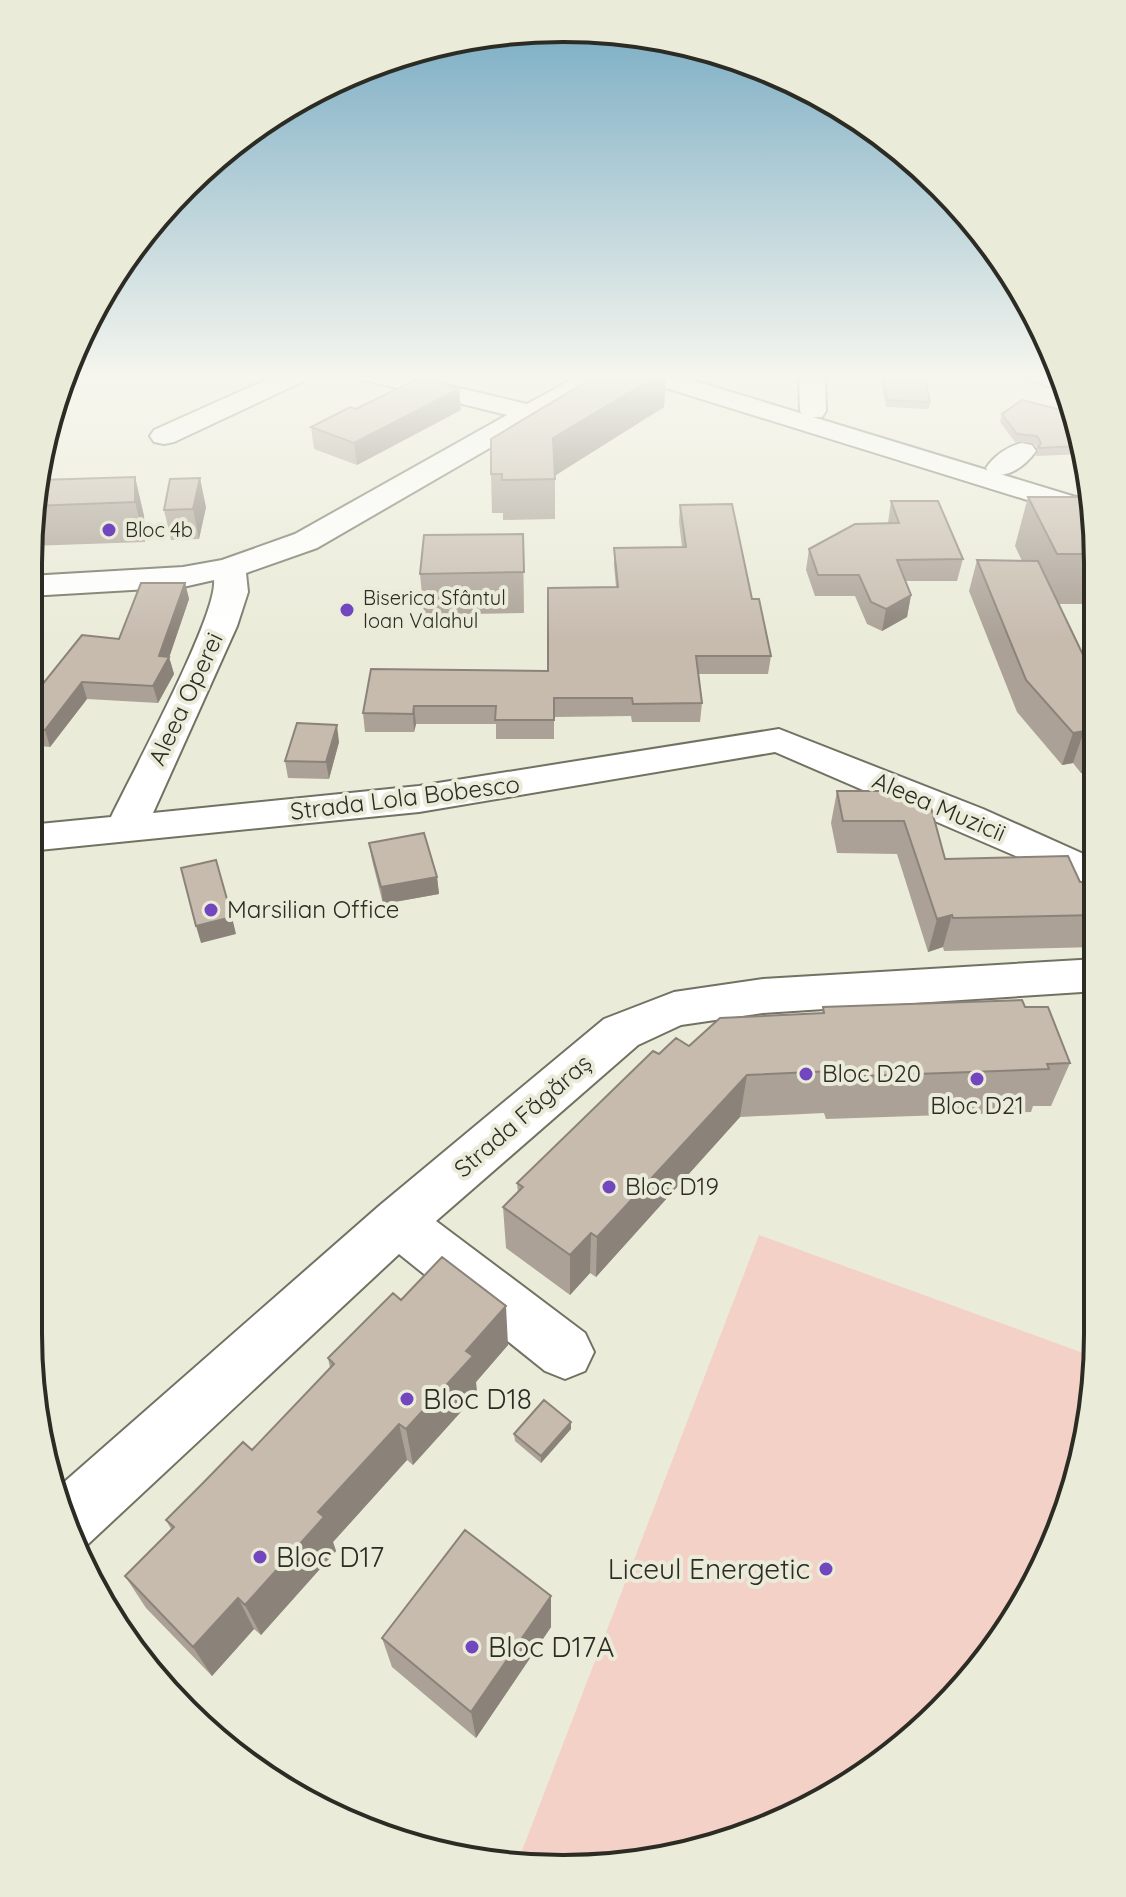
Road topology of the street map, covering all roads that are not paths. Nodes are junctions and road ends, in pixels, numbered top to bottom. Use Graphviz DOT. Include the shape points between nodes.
graph roads {
  1 [pos="443,463"];
  2 [pos="933,463"];
  3 [pos="1017,463"];
  4 [pos="1079,488"];
  5 [pos="1081,508"];
  6 [pos="229,568"];
  7 [pos="42,585"];
  8 [pos="779,740"];
  9 [pos="126,827"];
  10 [pos="42,837"];
  11 [pos="1084,871"];
  12 [pos="1084,976"];
  13 [pos="398,1222"];
  14 [pos="565,1352"];
  15 [pos="75,1514"];
  1 -- 6 [label="street" via="306,541"];
  2 -- 5 [label="street"];
  3 -- 4 [label="street"];
  6 -- 7 [label="street" via="183,577"];
  6 -- 9 [label="street, Aleea Operei" via="232,592 220,626"];
  8 -- 9 [label="street, Strada Lola Bobesco" via="419,799"];
  8 -- 11 [label="street, Aleea Muzicii"];
  9 -- 10 [label="street, Strada Lola Bobesco"];
  12 -- 13 [label="street, Strada Făgăraș" via="763,996 674,1009 621,1032"];
  13 -- 14 [label="street"];
  13 -- 15 [label="street, Strada Făgăraș"];
}
